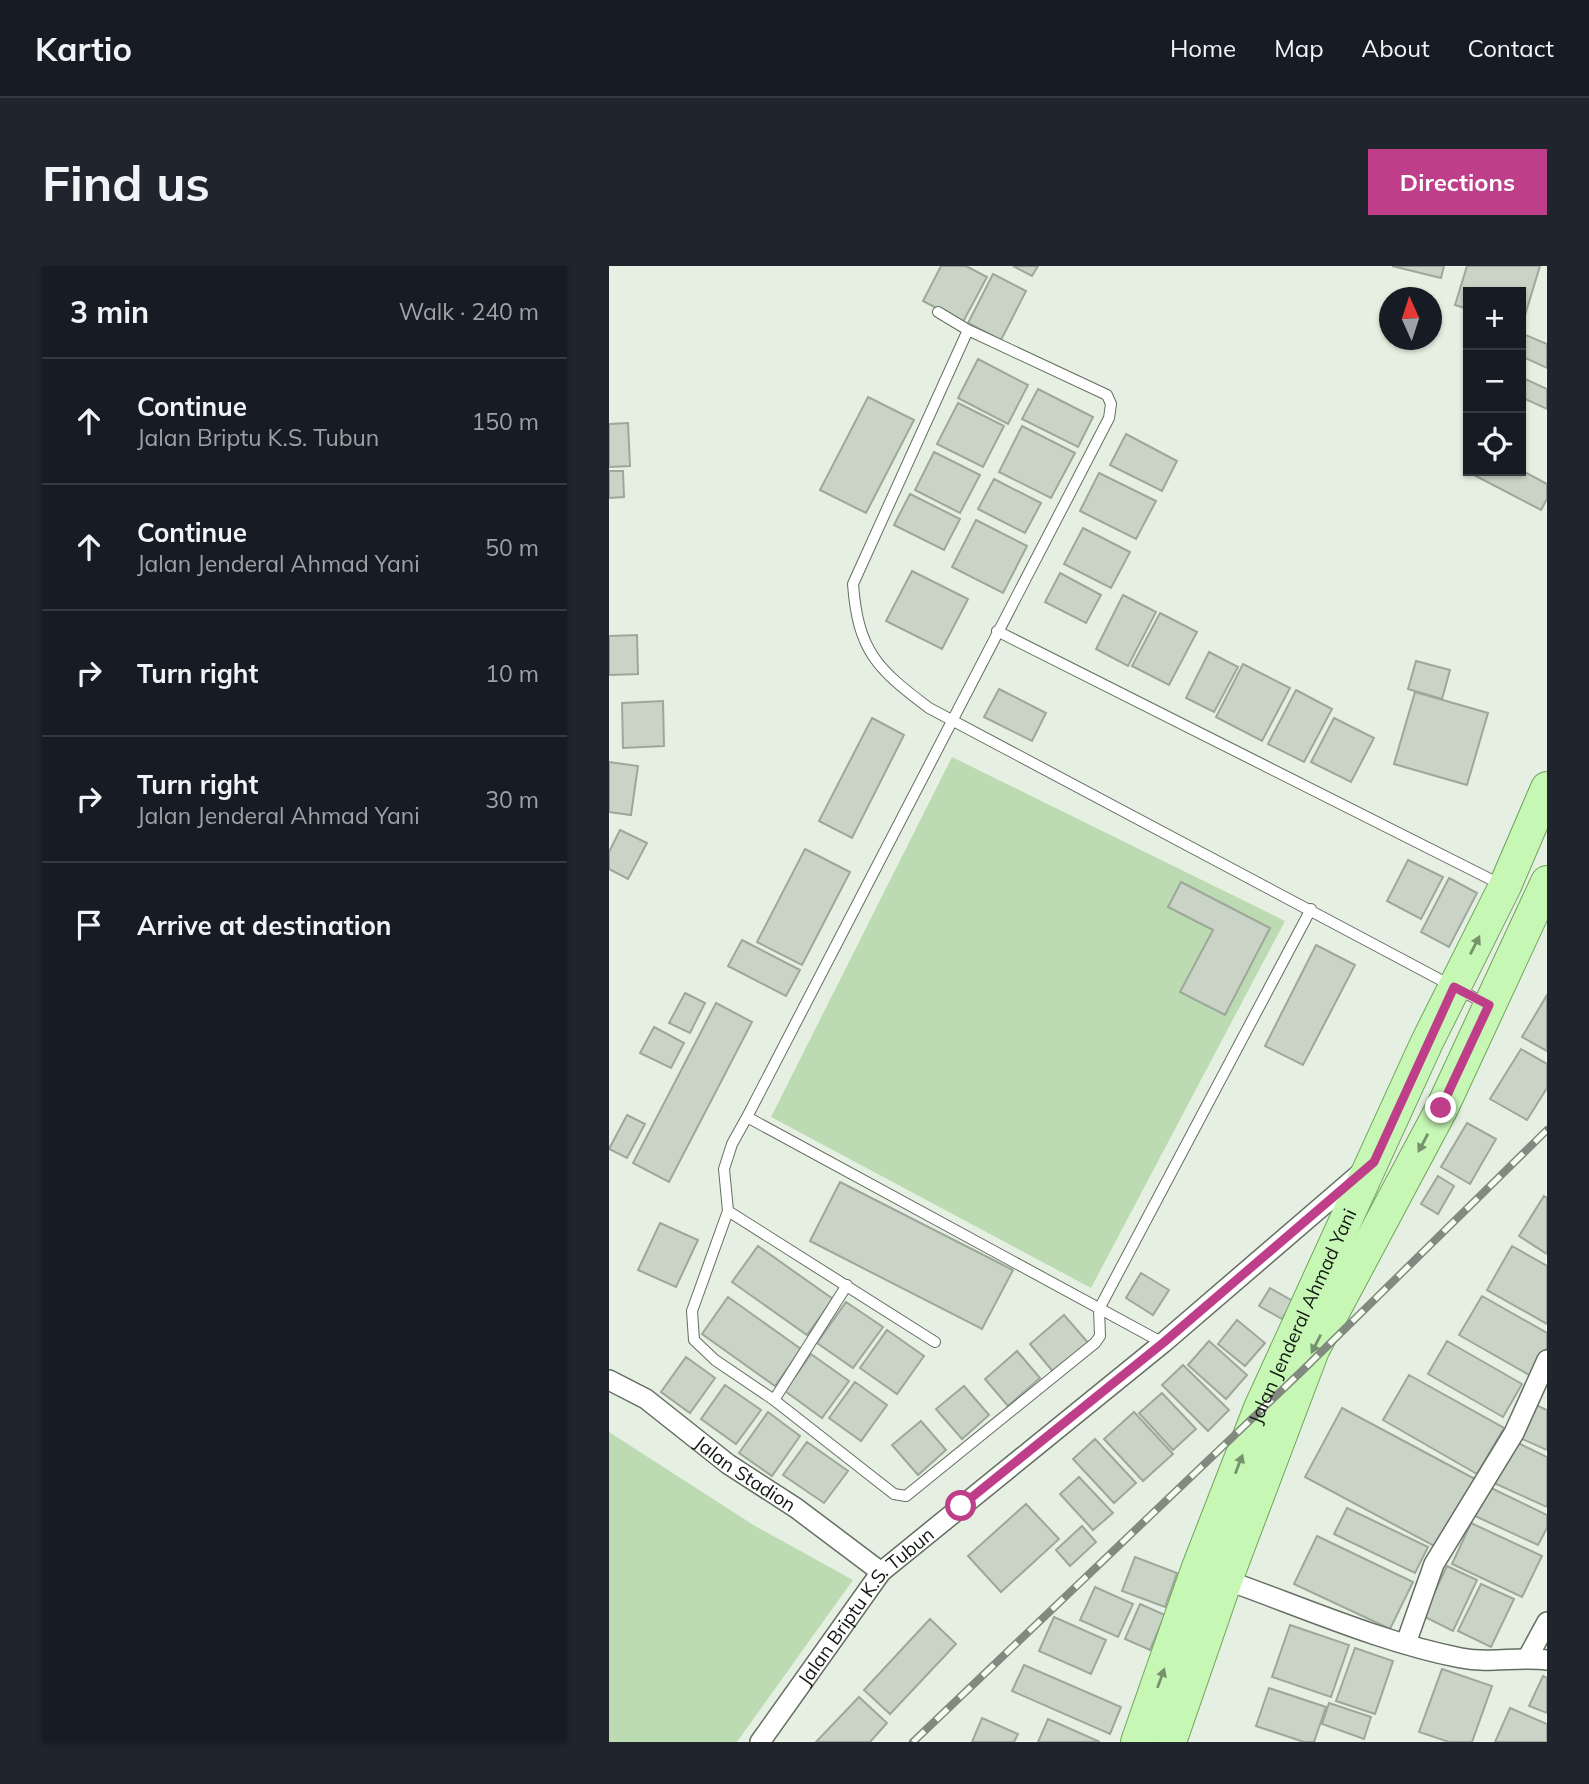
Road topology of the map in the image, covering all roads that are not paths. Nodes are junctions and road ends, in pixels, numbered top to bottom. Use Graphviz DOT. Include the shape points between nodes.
graph roads {
  1 [pos="938,312"];
  2 [pos="968,330"];
  3 [pos="997,631"];
  4 [pos="952,718"];
  5 [pos="1547,788"];
  6 [pos="1547,882"];
  7 [pos="1505,886"];
  8 [pos="1311,909"];
  9 [pos="1454,987"];
  10 [pos="1489,1005"];
  11 [pos="747,1117"];
  12 [pos="1374,1162"];
  13 [pos="728,1210"];
  14 [pos="847,1285"];
  15 [pos="1099,1309"];
  16 [pos="935,1342"];
  17 [pos="1163,1343"];
  18 [pos="1547,1360"];
  19 [pos="609,1380"];
  20 [pos="773,1400"];
  21 [pos="881,1572"];
  22 [pos="1226,1580"];
  23 [pos="1547,1622"];
  24 [pos="1406,1643"];
  25 [pos="1538,1659"];
  26 [pos="760,1742"];
  27 [pos="1137,1742"];
  28 [pos="1170,1742"];
  1 -- 2 [label="lane"];
  2 -- 3 [label="lane" via="1107,395 1111,404 1109,418"];
  2 -- 4 [label="lane" via="853,584 856,621 881,668 929,708"];
  3 -- 4 [label="lane"];
  3 -- 7 [label="lane"];
  4 -- 8 [label="lane"];
  4 -- 11 [label="lane"];
  5 -- 7 [label="main road, Jalan Jenderal Ahmad Yani"];
  6 -- 10 [label="main road, Jalan Jenderal Ahmad Yani"];
  9 -- 7 [label="main road, Jalan Jenderal Ahmad Yani, one-way"];
  8 -- 9 [label="lane"];
  8 -- 15 [label="lane"];
  9 -- 10 [label="lane"];
  9 -- 12 [label="main road, Jalan Jenderal Ahmad Yani"];
  10 -- 22 [label="main road, Jalan Jenderal Ahmad Yani, one-way" via="1441,1108 1313,1350"];
  11 -- 13 [label="lane" via="724,1169"];
  11 -- 15 [label="lane"];
  12 -- 17 [label="street, Jalan Briptu K.S. Tubun"];
  27 -- 12 [label="main road, Jalan Jenderal Ahmad Yani, one-way" via="1260,1408"];
  13 -- 14 [label="lane"];
  13 -- 20 [label="lane" via="692,1311 694,1340"];
  14 -- 16 [label="lane"];
  14 -- 20 [label="lane"];
  15 -- 17 [label="lane"];
  15 -- 20 [label="lane" via="1100,1336 1095,1343 906,1496 894,1494"];
  17 -- 21 [label="street, Jalan Briptu K.S. Tubun"];
  18 -- 24 [label="street" via="1514,1433 1434,1564"];
  19 -- 21 [label="street, Jalan Stadion" via="646,1399 728,1464"];
  21 -- 26 [label="street, Jalan Briptu K.S. Tubun"];
  22 -- 24 [label="street"];
  22 -- 28 [label="main road, Jalan Jenderal Ahmad Yani"];
  23 -- 25 [label="street"];
  24 -- 25 [label="street" via="1485,1662"];
}
